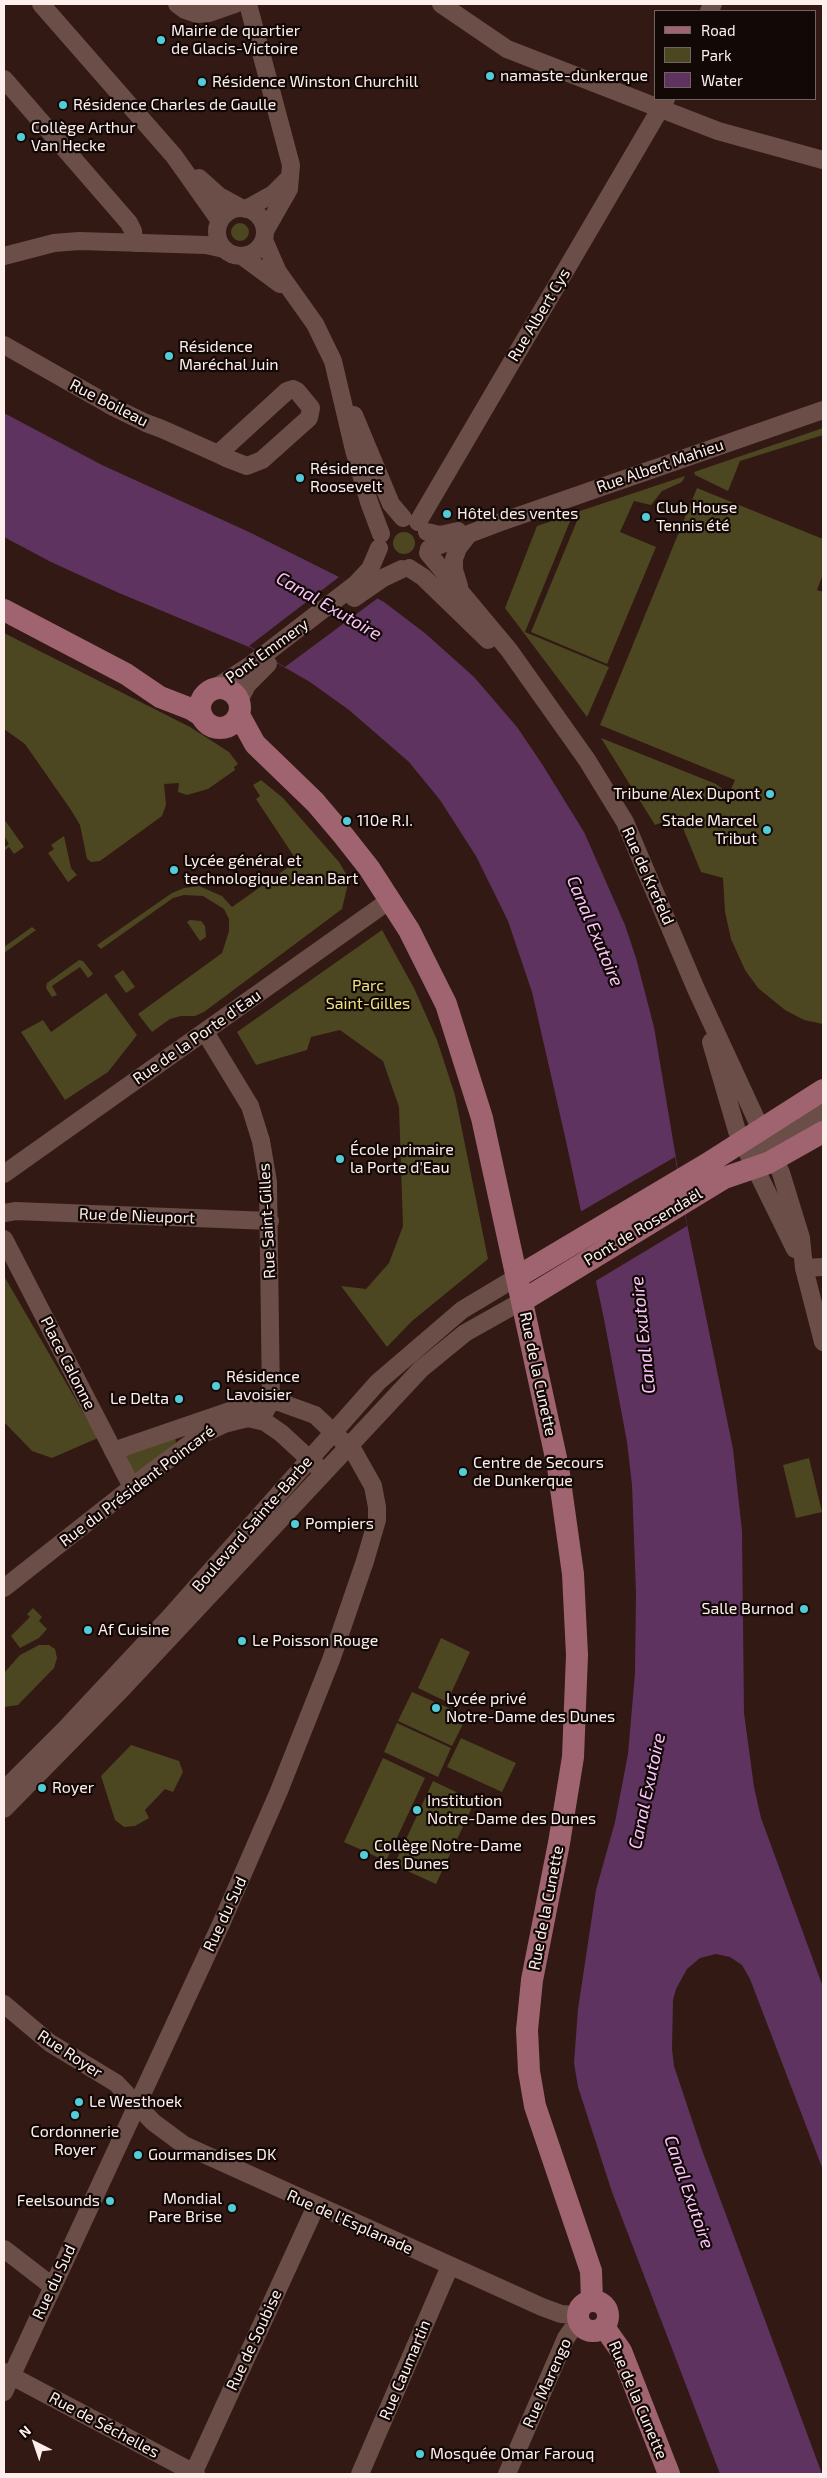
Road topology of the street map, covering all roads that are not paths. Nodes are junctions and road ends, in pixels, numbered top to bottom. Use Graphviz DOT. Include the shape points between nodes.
graph roads {
  1 [pos="40,4"];
  2 [pos="177,4"];
  3 [pos="235,4"];
  4 [pos="248,4"];
  5 [pos="441,4"];
  6 [pos="4,79"];
  7 [pos="664,104"];
  8 [pos="174,156"];
  9 [pos="823,160"];
  10 [pos="291,171"];
  11 [pos="243,209"];
  12 [pos="219,223"];
  13 [pos="264,235"];
  14 [pos="140,243"];
  15 [pos="224,249"];
  16 [pos="4,256"];
  17 [pos="242,256"];
  18 [pos="296,298"];
  19 [pos="4,345"];
  20 [pos="337,372"];
  21 [pos="823,410"];
  22 [pos="218,454"];
  23 [pos="498,523"];
  24 [pos="469,534"];
  25 [pos="421,535"];
  26 [pos="380,541"];
  27 [pos="406,568"];
  28 [pos="371,578"];
  29 [pos="466,597"];
  30 [pos="4,610"];
  31 [pos="250,672"];
  32 [pos="126,674"];
  33 [pos="212,690"];
  34 [pos="540,695"];
  35 [pos="239,708"];
  36 [pos="207,721"];
  37 [pos="280,768"];
  38 [pos="390,900"];
  39 [pos="205,1032"];
  40 [pos="823,1090"];
  41 [pos="823,1111"];
  42 [pos="823,1132"];
  43 [pos="759,1150"];
  44 [pos="4,1174"];
  45 [pos="4,1213"];
  46 [pos="270,1221"];
  47 [pos="4,1239"];
  48 [pos="558,1266"];
  49 [pos="823,1267"];
  50 [pos="804,1268"];
  51 [pos="517,1277"];
  52 [pos="522,1301"];
  53 [pos="823,1342"];
  54 [pos="271,1401"];
  55 [pos="381,1410"];
  56 [pos="256,1419"];
  57 [pos="333,1431"];
  58 [pos="349,1446"];
  59 [pos="113,1450"];
  60 [pos="309,1458"];
  61 [pos="324,1473"];
  62 [pos="132,1487"];
  63 [pos="4,1588"];
  64 [pos="4,1790"];
  65 [pos="4,1809"];
  66 [pos="4,2004"];
  67 [pos="136,2104"];
  68 [pos="316,2206"];
  69 [pos="4,2250"];
  70 [pos="450,2266"];
  71 [pos="52,2286"];
  72 [pos="583,2312"];
  73 [pos="6,2380"];
  74 [pos="194,2474"];
  75 [pos="360,2474"];
  76 [pos="507,2474"];
  77 [pos="669,2474"];
  1 -- 8 [label="street"];
  2 -- 3 [label="street" via="197,14"];
  4 -- 10 [label="street"];
  5 -- 7 [label="street" via="507,49"];
  6 -- 14 [label="street" via="129,223"];
  7 -- 9 [label="street" via="726,134"];
  7 -- 25 [label="street, Rue Albert Cys"];
  8 -- 11 [label="street" via="219,196"];
  8 -- 12 [label="street"];
  10 -- 11 [label="street" via="278,191"];
  10 -- 13 [label="street" via="289,189"];
  11 -- 12 [label="street" via="228,212"];
  11 -- 13 [label="street" via="258,216"];
  12 -- 14 [label="street" via="184,238"];
  12 -- 15 [label="street" via="217,237"];
  13 -- 17 [label="street" via="255,251"];
  13 -- 18 [label="street" via="274,266"];
  14 -- 15 [label="street" via="210,245"];
  14 -- 16 [label="street" via="54,243"];
  15 -- 17 [label="street"];
  17 -- 18 [label="street"];
  18 -- 20 [label="street" via="320,331"];
  19 -- 22 [label="street, Rue Boileau" via="108,404"];
  20 -- 25 [label="street, Rue de Krefeld" via="391,504"];
  20 -- 26 [label="street" via="354,450"];
  21 -- 23 [label="street, Rue Albert Mahieu"];
  22 -- 22 [label="street, Rue Boileau" via="287,391 297,391 312,408 309,418 258,463 247,466"];
  23 -- 24 [label="street, Rue Albert Mahieu"];
  23 -- 25 [label="street, Rue Albert Mahieu" via="443,535"];
  24 -- 25 [label="street, Rue Albert Mahieu"];
  24 -- 29 [label="street, Rue de Krefeld" via="458,548 453,563 456,578"];
  25 -- 26 [label="street" via="388,523"];
  25 -- 27 [label="street" via="419,564"];
  25 -- 29 [label="street, Rue de Krefeld"];
  26 -- 27 [label="street" via="386,562"];
  26 -- 28 [label="street, Pont Emmery"];
  27 -- 28 [label="street, Pont Emmery"];
  27 -- 34 [label="street, Rue de Krefeld" via="423,578 465,616"];
  28 -- 31 [label="street, Pont Emmery"];
  29 -- 34 [label="street, Rue de Krefeld"];
  30 -- 32 [label="main road"];
  31 -- 33 [label="street, Pont Emmery"];
  31 -- 35 [label="street, Pont Emmery"];
  32 -- 33 [label="main road" via="170,688"];
  32 -- 36 [label="main road" via="160,697 191,709"];
  33 -- 35 [label="main road" via="229,690"];
  33 -- 36 [label="main road" via="200,703"];
  34 -- 43 [label="street, Rue de Krefeld" via="587,760 620,814 696,989"];
  35 -- 36 [label="main road" via="229,726 221,728"];
  35 -- 37 [label="main road, Rue de la Cunette" via="255,744"];
  36 -- 37 [label="main road" via="252,753"];
  37 -- 38 [label="main road, Rue de la Cunette" via="330,819"];
  38 -- 39 [label="street, Rue de la Porte d'Eau"];
  38 -- 51 [label="main road, Rue de la Cunette" via="425,960 453,1024 481,1112"];
  39 -- 44 [label="street, Rue de la Porte d'Eau"];
  39 -- 46 [label="street, Rue Saint-Gilles" via="245,1096 256,1120 267,1172"];
  40 -- 43 [label="main road"];
  41 -- 43 [label="street"];
  42 -- 43 [label="main road"];
  43 -- 48 [label="main road, Pont de Rosendaël" via="724,1178"];
  43 -- 48 [label="main road, Pont de Rosendaël" via="707,1164"];
  43 -- 50 [label="street, Rue de Krefeld"];
  45 -- 46 [label="street, Rue de Nieuport" via="16,1210"];
  46 -- 54 [label="street, Rue Saint-Gilles"];
  47 -- 59 [label="street, Place Calonne"];
  48 -- 51 [label="main road, Boulevard Sainte-Barbe"];
  48 -- 52 [label="main road, Boulevard Sainte-Barbe"];
  49 -- 50 [label="street"];
  50 -- 53 [label="street, Rue de Krefeld"];
  51 -- 52 [label="main road, Rue de la Cunette"];
  51 -- 55 [label="street, Boulevard Sainte-Barbe" via="499,1302 449,1332 432,1347 405,1376"];
  51 -- 57 [label="street, Boulevard Sainte-Barbe" via="474,1301 442,1326 378,1382"];
  52 -- 55 [label="street, Boulevard Sainte-Barbe" via="455,1340"];
  52 -- 72 [label="main road, Rue de la Cunette" via="563,1494 571,1548 577,1639 572,1763 560,1843 530,1993 528,2056 538,2116 592,2271"];
  54 -- 56 [label="street"];
  54 -- 57 [label="street, Rue du Sud" via="308,1411"];
  54 -- 59 [label="street" via="251,1404"];
  55 -- 58 [label="street, Boulevard Sainte-Barbe"];
  56 -- 60 [label="street" via="277,1430"];
  56 -- 62 [label="street, Rue du Président Poincaré" via="235,1420 208,1431"];
  57 -- 58 [label="street, Rue du Sud"];
  57 -- 60 [label="street, Boulevard Sainte-Barbe"];
  58 -- 61 [label="street, Boulevard Sainte-Barbe"];
  58 -- 67 [label="street, Rue du Sud" via="366,1470 376,1501 375,1531 365,1562 331,1660 279,1791"];
  59 -- 62 [label="street, Place Calonne"];
  60 -- 61 [label="street"];
  60 -- 64 [label="street, Boulevard Sainte-Barbe" via="143,1646"];
  61 -- 65 [label="street, Boulevard Sainte-Barbe" via="77,1737"];
  62 -- 63 [label="street, Rue du Président Poincaré"];
  66 -- 67 [label="street, Rue Royer" via="50,2043 116,2083"];
  67 -- 68 [label="street, Rue de l'Esplanade" via="160,2129 184,2145"];
  67 -- 71 [label="street, Rue du Sud"];
  68 -- 70 [label="street, Rue de l'Esplanade"];
  68 -- 74 [label="street, Rue de Soubise"];
  69 -- 71 [label="street"];
  70 -- 72 [label="street, Rue de l'Esplanade" via="550,2311"];
  70 -- 75 [label="street, Rue Caumartin"];
  71 -- 73 [label="street, Rue du Sud"];
  72 -- 76 [label="street, Rue Marengo" via="566,2338"];
  72 -- 77 [label="main road, Rue de la Cunette" via="601,2303 607,2309 604,2327 621,2351"];
  73 -- 74 [label="street, Rue de Séchelles"];
}
